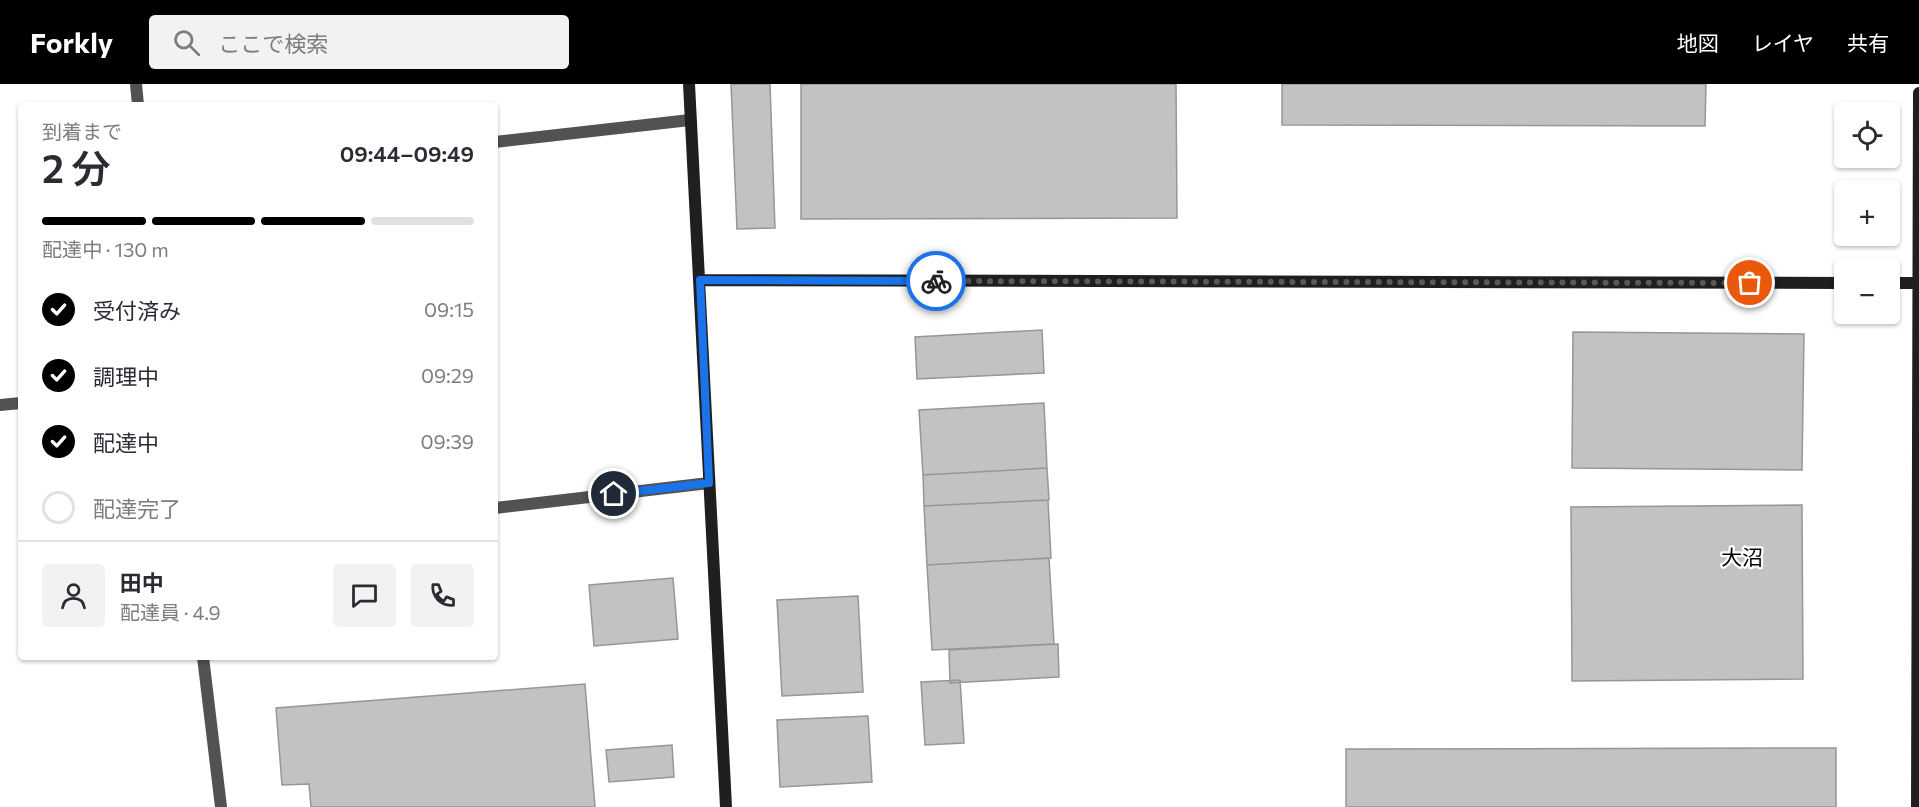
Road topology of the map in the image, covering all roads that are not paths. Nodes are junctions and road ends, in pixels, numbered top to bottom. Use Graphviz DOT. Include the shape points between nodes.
graph roads {
  1 [pos="136,84"];
  2 [pos="689,84"];
  3 [pos="1919,93"];
  4 [pos="138,102"];
  5 [pos="690,120"];
  6 [pos="498,142"];
  7 [pos="700,280"];
  8 [pos="1834,283"];
  9 [pos="1900,283"];
  10 [pos="1918,283"];
  11 [pos="18,403"];
  12 [pos="0,405"];
  13 [pos="709,483"];
  14 [pos="498,508"];
  15 [pos="203,660"];
  16 [pos="221,807"];
  17 [pos="726,807"];
  18 [pos="1917,807"];
  1 -- 4 [label="street"];
  2 -- 5 [label="street"];
  3 -- 10 [label="street"];
  5 -- 6 [label="street"];
  5 -- 7 [label="street"];
  7 -- 8 [label="street"];
  7 -- 13 [label="street"];
  9 -- 10 [label="street"];
  10 -- 18 [label="street"];
  11 -- 12 [label="street"];
  13 -- 14 [label="street"];
  13 -- 17 [label="street"];
  15 -- 16 [label="street"];
}
